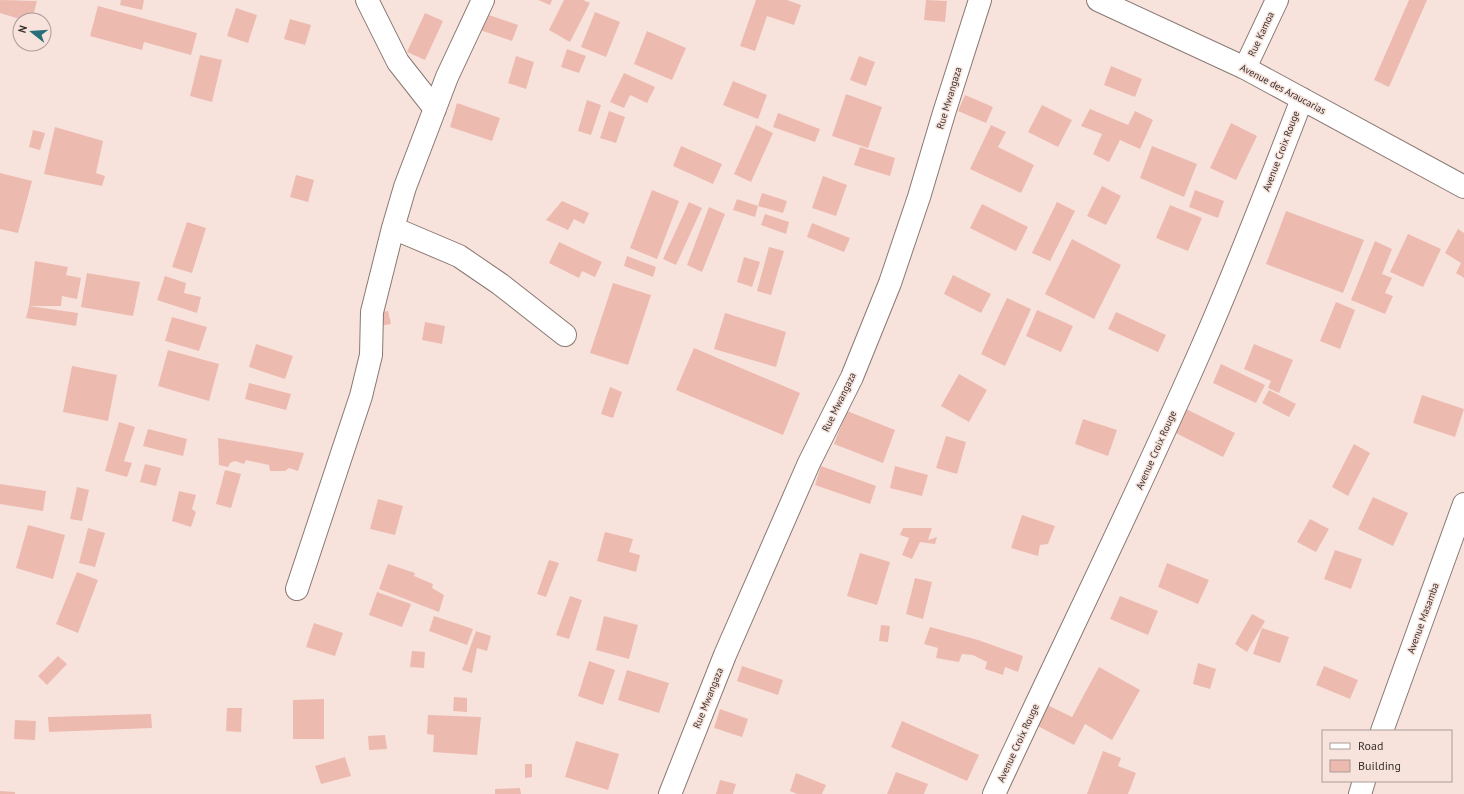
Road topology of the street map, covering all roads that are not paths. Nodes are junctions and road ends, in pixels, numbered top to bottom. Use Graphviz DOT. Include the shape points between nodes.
graph roads {
  1 [pos="367,0"];
  2 [pos="483,0"];
  3 [pos="980,0"];
  4 [pos="1098,0"];
  5 [pos="1277,0"];
  6 [pos="1245,68"];
  7 [pos="1302,99"];
  8 [pos="435,109"];
  9 [pos="1464,187"];
  10 [pos="393,228"];
  11 [pos="565,335"];
  12 [pos="1464,504"];
  13 [pos="297,589"];
  14 [pos="1382,730"];
  15 [pos="1364,782"];
  16 [pos="670,794"];
  17 [pos="994,794"];
  18 [pos="1360,794"];
  1 -- 8 [label="street" via="398,62"];
  2 -- 8 [label="street"];
  3 -- 16 [label="street, Rue Mwangaza" via="890,282 852,377 809,463 725,655"];
  4 -- 6 [label="street, Avenue des Araucarias"];
  5 -- 6 [label="street, Rue Kamoa"];
  6 -- 7 [label="street, Avenue des Araucarias"];
  7 -- 9 [label="street, Avenue des Araucarias"];
  7 -- 17 [label="street, Avenue Croix Rouge" via="1203,346 1115,540"];
  8 -- 10 [label="street" via="418,151"];
  10 -- 11 [label="street" via="459,256 500,284"];
  10 -- 13 [label="street" via="372,312 371,355 361,396"];
  12 -- 14 [label="street, Avenue Masamba"];
  15 -- 18 [label="street"];
}
